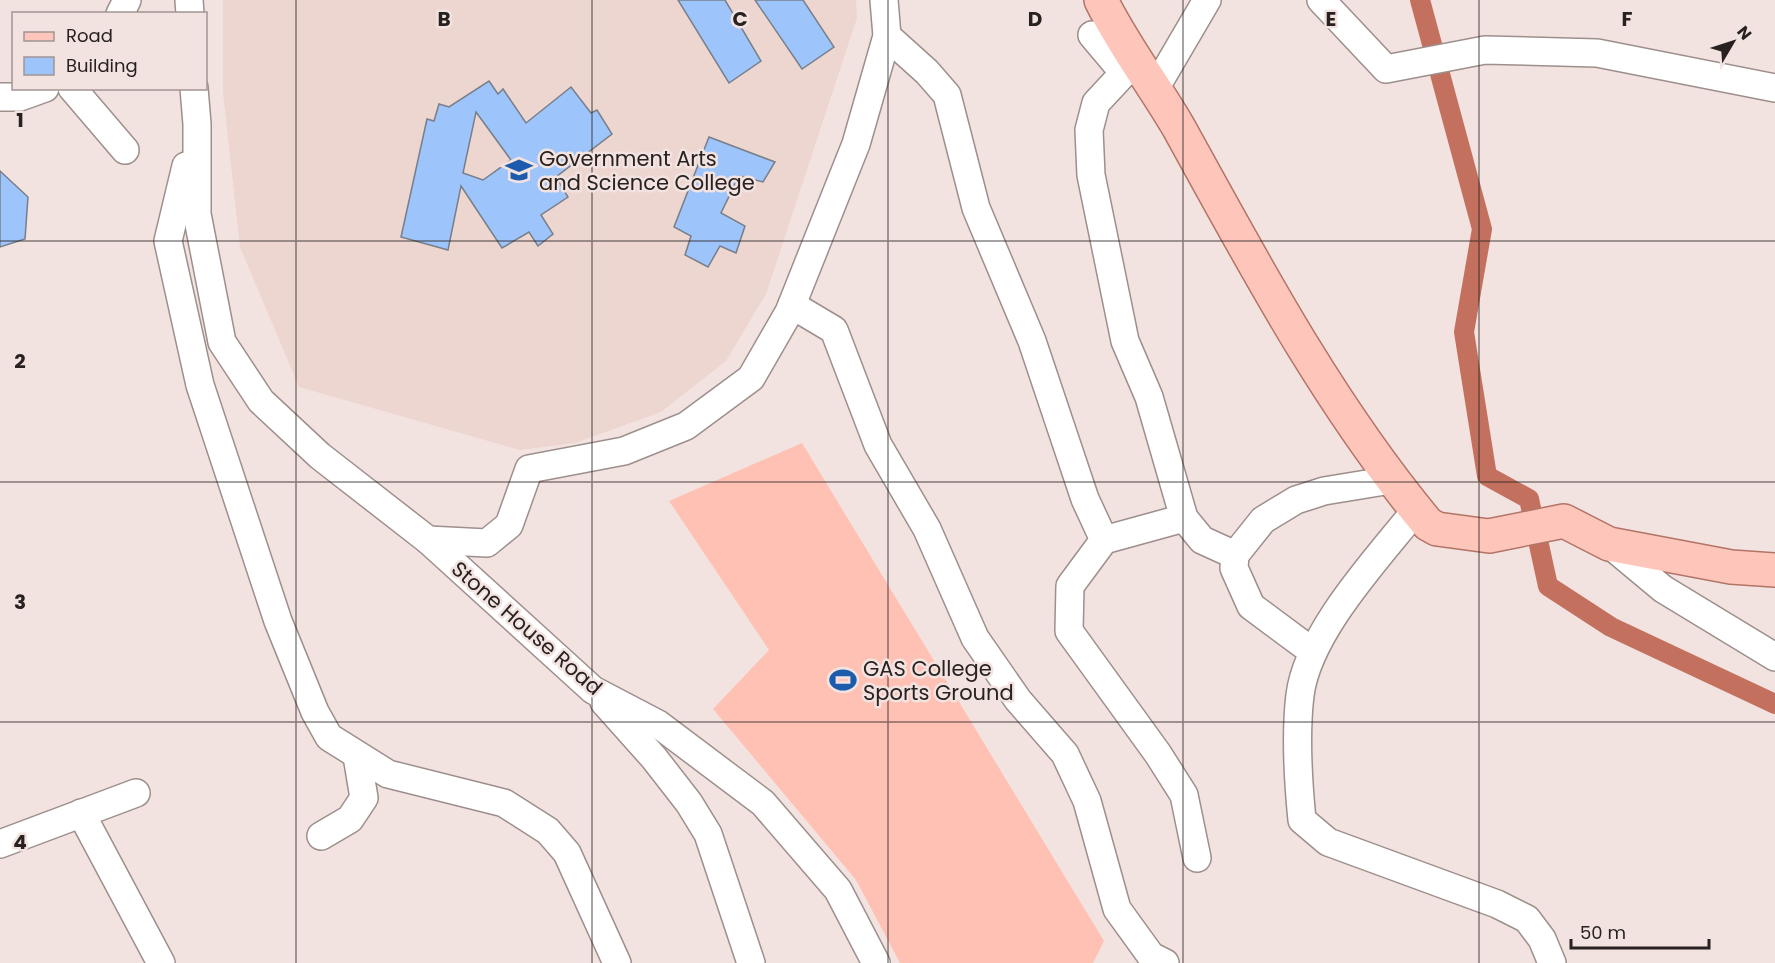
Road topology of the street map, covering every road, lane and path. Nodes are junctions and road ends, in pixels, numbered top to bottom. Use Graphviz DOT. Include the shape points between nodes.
graph roads {
  1 [pos="884,0"];
  2 [pos="1101,0"];
  3 [pos="1207,0"];
  4 [pos="1321,0"];
  5 [pos="1092,35"];
  6 [pos="887,36"];
  7 [pos="1130,66"];
  8 [pos="1156,87"];
  9 [pos="1775,88"];
  10 [pos="39,90"];
  11 [pos="74,90"];
  12 [pos="194,90"];
  13 [pos="0,97"];
  14 [pos="197,124"];
  15 [pos="124,150"];
  16 [pos="792,305"];
  17 [pos="1391,480"];
  18 [pos="1184,518"];
  19 [pos="1427,520"];
  20 [pos="1601,539"];
  21 [pos="428,540"];
  22 [pos="1104,540"];
  23 [pos="1235,555"];
  24 [pos="1775,570"];
  25 [pos="1313,652"];
  26 [pos="1775,657"];
  27 [pos="593,690"];
  28 [pos="357,756"];
  29 [pos="136,793"];
  30 [pos="81,813"];
  31 [pos="321,836"];
  32 [pos="0,844"];
  33 [pos="1197,858"];
  34 [pos="161,963"];
  35 [pos="617,963"];
  36 [pos="751,963"];
  37 [pos="876,963"];
  38 [pos="1165,963"];
  39 [pos="1552,963"];
  1 -- 6 [label="street"];
  2 -- 7 [label="main road"];
  3 -- 8 [label="street"];
  4 -- 9 [label="street" via="1386,69 1485,50 1597,53"];
  5 -- 7 [label="street"];
  6 -- 16 [label="street" via="856,144"];
  6 -- 22 [label="street" via="947,95 976,208 1032,341 1085,499"];
  7 -- 8 [label="main road"];
  7 -- 18 [label="street" via="1096,103 1089,130 1091,175 1125,341 1149,397"];
  8 -- 17 [label="main road" via="1293,330"];
  10 -- 13 [label="street" via="20,97"];
  11 -- 15 [label="street"];
  12 -- 14 [label="street"];
  14 -- 21 [label="street, Stone House Road" via="197,214 222,342 261,401 320,456"];
  14 -- 28 [label="street" via="168,241 200,385 279,621 315,712 329,737"];
  16 -- 21 [label="street" via="751,378 686,426 624,451 529,469 508,525 487,543"];
  16 -- 38 [label="street" via="834,330 878,445 927,530 975,638 1018,700 1065,754 1087,801 1117,909 1151,956"];
  17 -- 19 [label="main road"];
  17 -- 23 [label="street" via="1324,491 1296,500 1263,520"];
  18 -- 22 [label="street"];
  18 -- 23 [label="street" via="1202,540"];
  19 -- 20 [label="main road" via="1489,536 1564,521"];
  19 -- 25 [label="street" via="1347,596"];
  20 -- 24 [label="main road" via="1731,567"];
  20 -- 26 [label="street" via="1663,589"];
  21 -- 27 [label="street, Stone House Road"];
  22 -- 33 [label="street" via="1070,585 1069,631 1184,795"];
  23 -- 25 [label="street" via="1234,568 1251,606"];
  25 -- 39 [label="street" via="1300,694 1298,781 1302,820 1328,842 1527,919 1542,939"];
  27 -- 36 [label="street" via="654,758 708,834"];
  27 -- 37 [label="street, Stone House Road" via="658,724 763,802 838,890"];
  28 -- 31 [label="street" via="364,798 350,819"];
  28 -- 35 [label="street" via="388,774 504,803 548,831 567,853"];
  29 -- 30 [label="street"];
  30 -- 32 [label="street"];
  30 -- 34 [label="street"];
}
